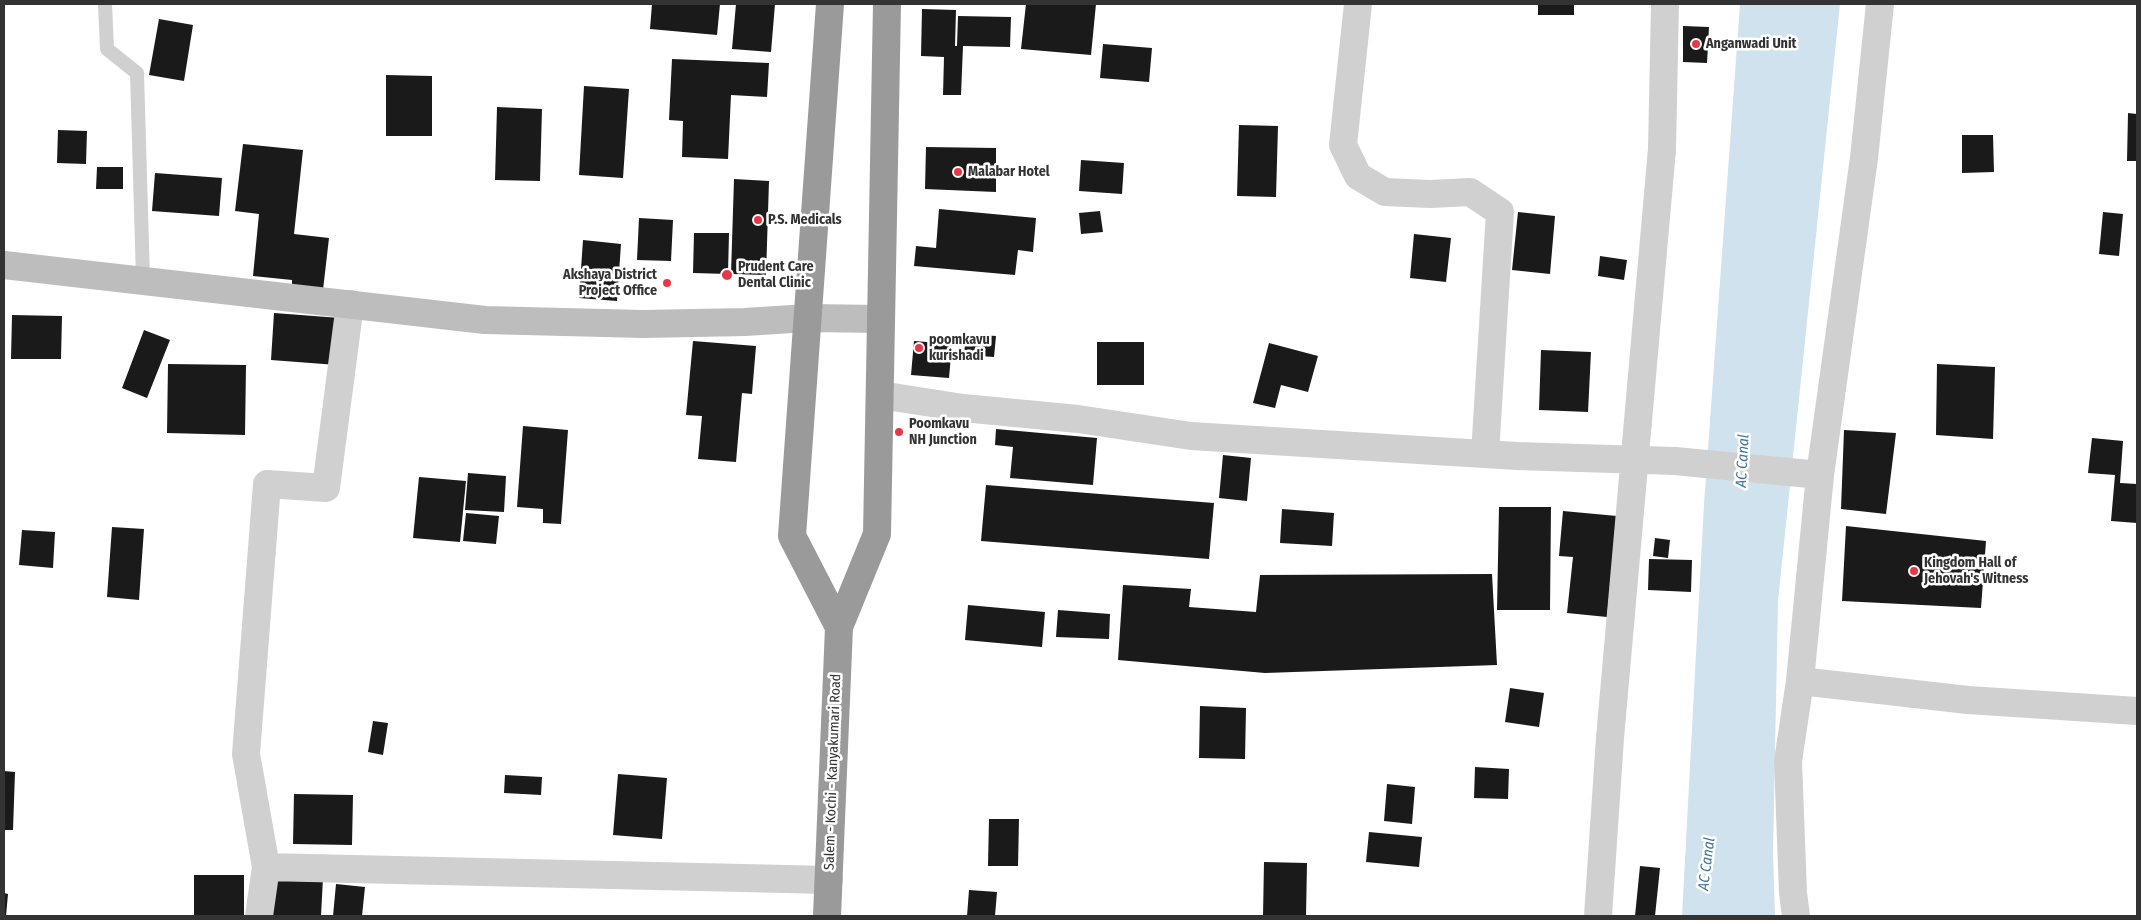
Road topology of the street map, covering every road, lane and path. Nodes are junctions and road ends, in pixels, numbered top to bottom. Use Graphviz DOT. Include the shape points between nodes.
graph roads {
  1 [pos="104,4"];
  2 [pos="830,4"];
  3 [pos="887,4"];
  4 [pos="1358,4"];
  5 [pos="1665,4"];
  6 [pos="1880,4"];
  7 [pos="4,265"];
  8 [pos="144,279"];
  9 [pos="350,304"];
  10 [pos="808,318"];
  11 [pos="881,319"];
  12 [pos="880,395"];
  13 [pos="1485,454"];
  14 [pos="1635,459"];
  15 [pos="1811,475"];
  16 [pos="839,627"];
  17 [pos="1800,681"];
  18 [pos="2137,711"];
  19 [pos="266,867"];
  20 [pos="829,880"];
  21 [pos="259,916"];
  22 [pos="827,916"];
  23 [pos="1598,916"];
  24 [pos="1796,916"];
  1 -- 8 [label="lane" via="107,49 137,73"];
  2 -- 10 [label="highway"];
  3 -- 11 [label="highway"];
  4 -- 13 [label="street" via="1343,145 1358,176 1385,192 1470,192 1500,212"];
  5 -- 14 [label="street" via="1662,149"];
  6 -- 15 [label="street" via="1864,158"];
  7 -- 8 [label="street"];
  8 -- 9 [label="street"];
  9 -- 10 [label="street" via="495,320 643,324"];
  9 -- 19 [label="street" via="326,488 266,484 246,754"];
  10 -- 11 [label="street"];
  10 -- 16 [label="highway" via="792,536"];
  11 -- 12 [label="highway"];
  12 -- 13 [label="street" via="1191,436"];
  12 -- 16 [label="highway" via="877,534"];
  13 -- 14 [label="street"];
  14 -- 15 [label="street"];
  14 -- 23 [label="street"];
  15 -- 17 [label="street"];
  16 -- 20 [label="highway, Salem - Kochi - Kanyakumari Road"];
  17 -- 18 [label="street" via="1968,700"];
  17 -- 24 [label="street" via="1788,761"];
  19 -- 20 [label="street"];
  19 -- 21 [label="street"];
  20 -- 22 [label="highway, Salem - Kochi - Kanyakumari Road"];
}
